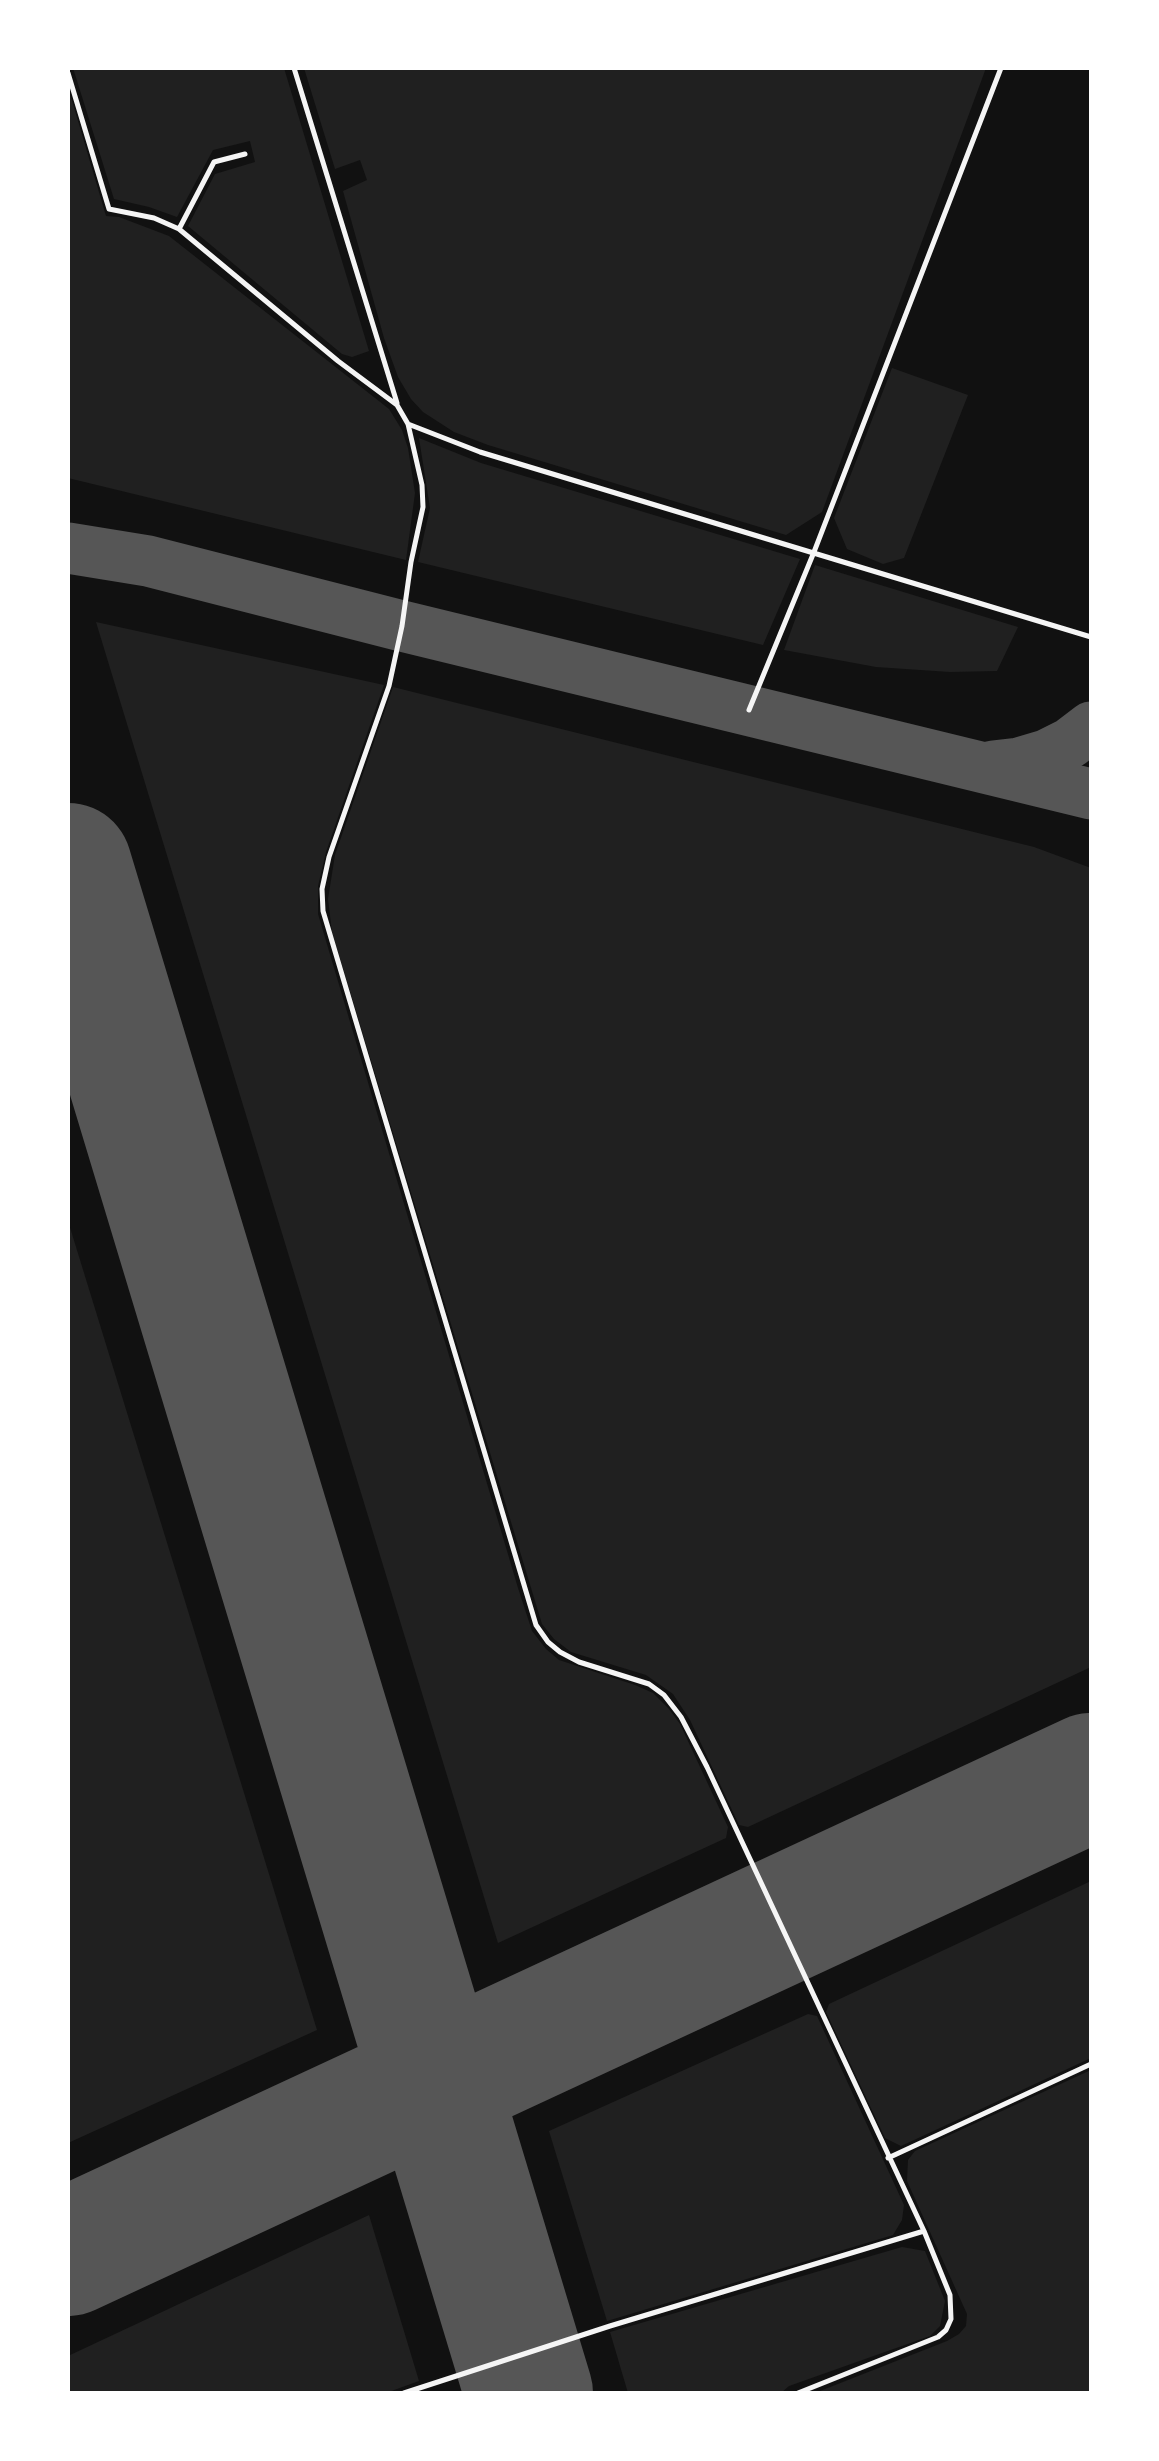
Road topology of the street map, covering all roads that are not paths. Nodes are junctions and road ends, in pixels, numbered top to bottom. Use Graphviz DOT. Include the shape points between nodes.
graph roads {
  1 [pos="294,68"];
  2 [pos="1001,68"];
  3 [pos="68,73"];
  4 [pos="245,153"];
  5 [pos="179,229"];
  6 [pos="397,405"];
  7 [pos="408,424"];
  8 [pos="814,552"];
  9 [pos="1091,637"];
  10 [pos="749,710"];
  11 [pos="1091,2064"];
  12 [pos="888,2158"];
  13 [pos="924,2231"];
  14 [pos="404,2393"];
  15 [pos="797,2393"];
  1 -- 6 [label="lane"];
  2 -- 8 [label="lane"];
  3 -- 5 [label="lane" via="109,209 154,218"];
  4 -- 5 [label="lane" via="214,162"];
  5 -- 6 [label="lane"];
  6 -- 7 [label="lane"];
  7 -- 8 [label="lane" via="480,452"];
  7 -- 12 [label="lane" via="424,507 389,686 324,878 322,900 331,943 536,1625 548,1642 579,1662 649,1684 681,1717"];
  8 -- 9 [label="lane"];
  8 -- 10 [label="lane"];
  11 -- 12 [label="lane"];
  12 -- 13 [label="lane"];
  13 -- 14 [label="lane"];
  13 -- 15 [label="lane" via="950,2295 951,2319 946,2330"];
}
